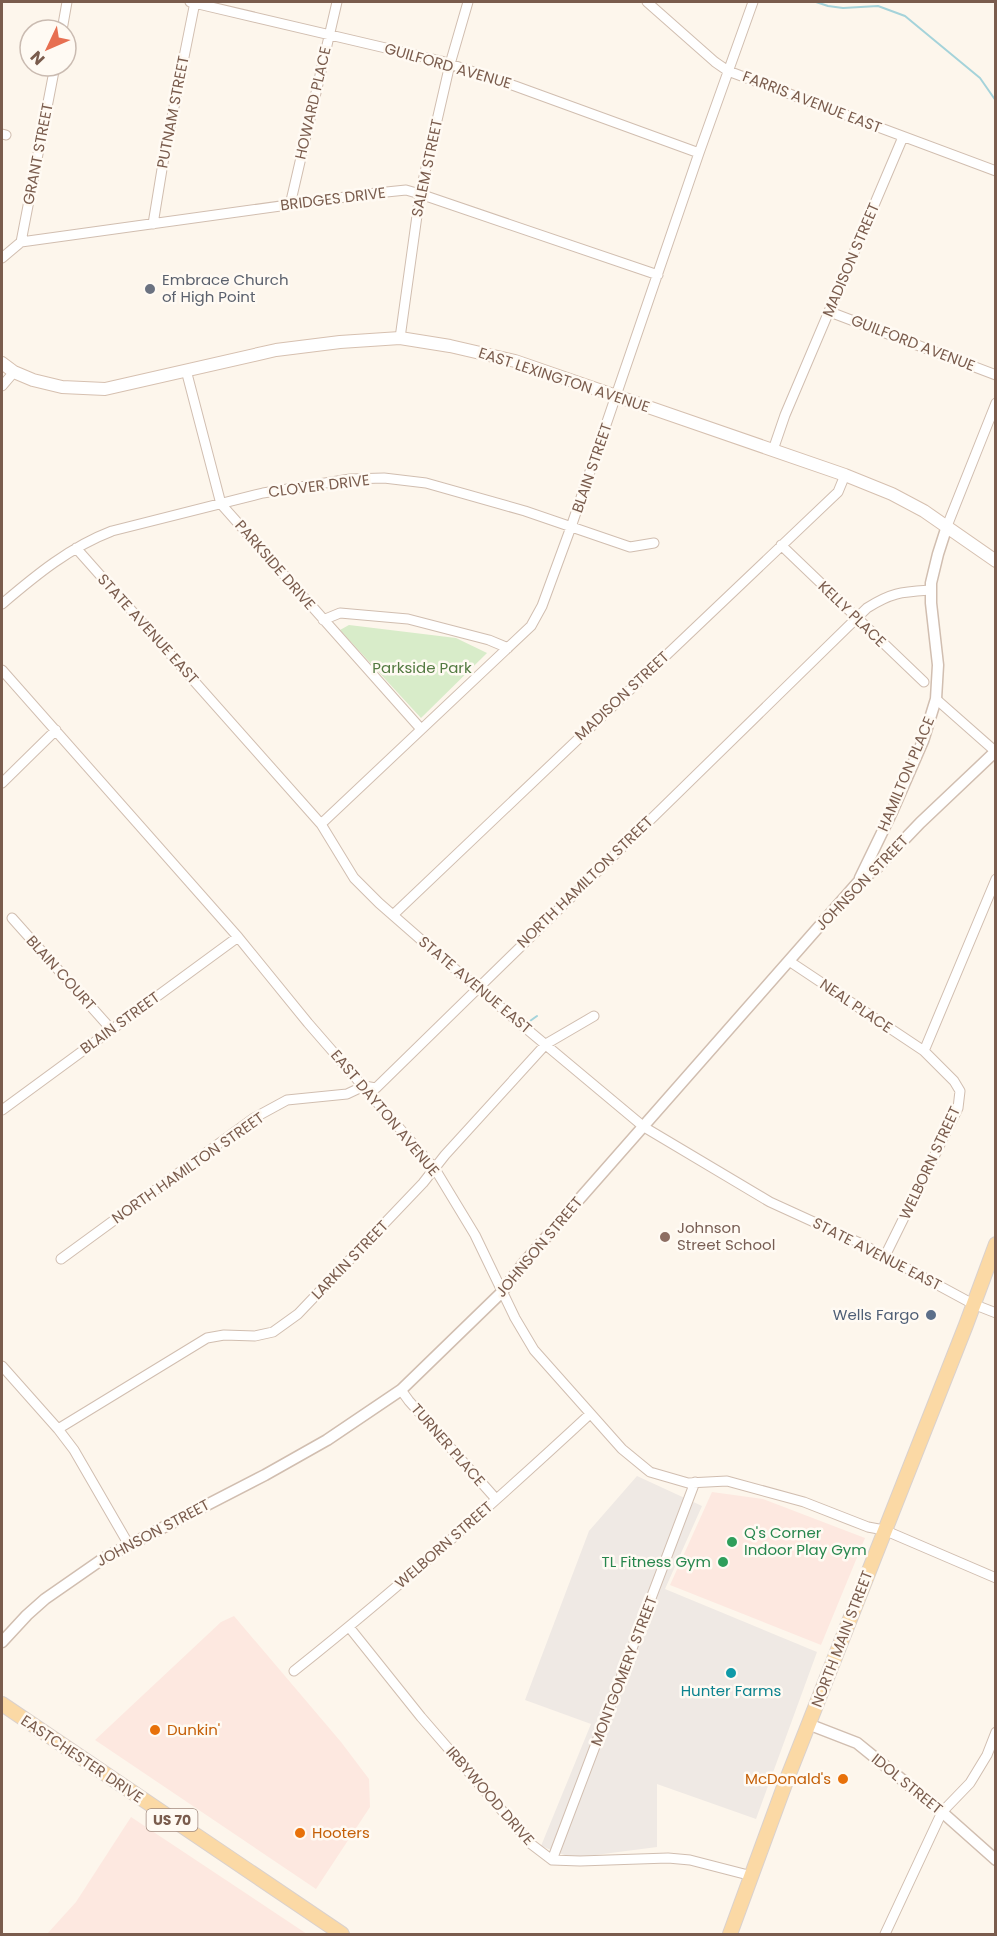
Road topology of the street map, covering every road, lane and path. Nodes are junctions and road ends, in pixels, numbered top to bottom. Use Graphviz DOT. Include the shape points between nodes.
graph roads {
  1 [pos="67,2"];
  2 [pos="193,2"];
  3 [pos="337,2"];
  4 [pos="468,2"];
  5 [pos="647,2"];
  6 [pos="753,2"];
  7 [pos="64,18"];
  8 [pos="328,34"];
  9 [pos="450,64"];
  10 [pos="728,71"];
  11 [pos="53,78"];
  12 [pos="903,137"];
  13 [pos="699,153"];
  14 [pos="996,171"];
  15 [pos="420,194"];
  16 [pos="290,205"];
  17 [pos="153,224"];
  18 [pos="21,242"];
  19 [pos="2,258"];
  20 [pos="658,275"];
  21 [pos="830,312"];
  22 [pos="400,338"];
  23 [pos="2,363"];
  24 [pos="186,370"];
  25 [pos="14,372"];
  26 [pos="996,375"];
  27 [pos="2,386"];
  28 [pos="616,396"];
  29 [pos="996,403"];
  30 [pos="773,450"];
  31 [pos="845,475"];
  32 [pos="221,504"];
  33 [pos="947,526"];
  34 [pos="572,527"];
  35 [pos="654,543"];
  36 [pos="781,545"];
  37 [pos="76,548"];
  38 [pos="996,561"];
  39 [pos="931,590"];
  40 [pos="2,604"];
  41 [pos="857,618"];
  42 [pos="323,620"];
  43 [pos="508,648"];
  44 [pos="2,670"];
  45 [pos="924,682"];
  46 [pos="936,699"];
  47 [pos="421,729"];
  48 [pos="56,730"];
  49 [pos="995,752"];
  50 [pos="2,783"];
  51 [pos="892,812"];
  52 [pos="321,824"];
  53 [pos="900,844"];
  54 [pos="996,879"];
  55 [pos="859,881"];
  56 [pos="393,915"];
  57 [pos="12,918"];
  58 [pos="238,937"];
  59 [pos="789,961"];
  60 [pos="478,987"];
  61 [pos="594,1016"];
  62 [pos="111,1029"];
  63 [pos="546,1044"];
  64 [pos="924,1051"];
  65 [pos="364,1086"];
  66 [pos="2,1108"];
  67 [pos="644,1127"];
  68 [pos="435,1169"];
  69 [pos="996,1245"];
  70 [pos="885,1256"];
  71 [pos="61,1259"];
  72 [pos="502,1292"];
  73 [pos="973,1304"];
  74 [pos="996,1313"];
  75 [pos="2,1366"];
  76 [pos="401,1389"];
  77 [pos="590,1414"];
  78 [pos="58,1429"];
  79 [pos="695,1482"];
  80 [pos="496,1499"];
  81 [pos="884,1530"];
  82 [pos="129,1545"];
  83 [pos="996,1578"];
  84 [pos="349,1627"];
  85 [pos="2,1642"];
  86 [pos="294,1671"];
  87 [pos="2,1704"];
  88 [pos="808,1724"];
  89 [pos="996,1732"];
  90 [pos="942,1812"];
  91 [pos="552,1860"];
  92 [pos="996,1860"];
  93 [pos="752,1876"];
  94 [pos="342,1935"];
  95 [pos="730,1935"];
  96 [pos="885,1935"];
  1 -- 7 [label="street"];
  2 -- 8 [label="street, GUILFORD AVENUE"];
  2 -- 17 [label="street, PUTNAM STREET"];
  3 -- 8 [label="street, HOWARD PLACE"];
  4 -- 9 [label="street, SALEM STREET"];
  5 -- 10 [label="street, FARRIS AVENUE EAST"];
  6 -- 10 [label="street, BLAIN STREET"];
  8 -- 9 [label="street, GUILFORD AVENUE"];
  8 -- 16 [label="street, HOWARD PLACE"];
  9 -- 13 [label="street, GUILFORD AVENUE"];
  9 -- 15 [label="street, SALEM STREET"];
  10 -- 12 [label="street, FARRIS AVENUE EAST"];
  10 -- 13 [label="street, BLAIN STREET"];
  11 -- 18 [label="street, GRANT STREET"];
  12 -- 14 [label="street, FARRIS AVENUE EAST"];
  12 -- 21 [label="street, MADISON STREET"];
  13 -- 20 [label="street, BLAIN STREET"];
  15 -- 16 [label="street, BRIDGES DRIVE" via="406,190"];
  15 -- 20 [label="street, BRIDGES DRIVE"];
  15 -- 22 [label="street, SALEM STREET"];
  16 -- 17 [label="street, BRIDGES DRIVE"];
  17 -- 18 [label="street, BRIDGES DRIVE"];
  18 -- 19 [label="street"];
  20 -- 28 [label="street, BLAIN STREET"];
  21 -- 26 [label="street, GUILFORD AVENUE"];
  21 -- 30 [label="street, MADISON STREET"];
  22 -- 24 [label="main road, EAST LEXINGTON AVENUE" via="276,350"];
  22 -- 28 [label="main road, EAST LEXINGTON AVENUE" via="489,354"];
  23 -- 25 [label="main road, EAST LEXINGTON AVENUE"];
  24 -- 25 [label="main road, EAST LEXINGTON AVENUE" via="105,389 62,387"];
  24 -- 32 [label="street, PARKSIDE DRIVE"];
  25 -- 27 [label="street"];
  28 -- 30 [label="main road, EAST LEXINGTON AVENUE"];
  28 -- 34 [label="street, BLAIN STREET"];
  29 -- 33 [label="street"];
  30 -- 31 [label="main road, EAST LEXINGTON AVENUE"];
  31 -- 33 [label="main road, EAST LEXINGTON AVENUE" via="892,494"];
  31 -- 36 [label="street, MADISON STREET" via="837,492"];
  32 -- 34 [label="street, CLOVER DRIVE" via="308,485 384,478 426,483"];
  32 -- 37 [label="street, CLOVER DRIVE" via="112,531"];
  32 -- 42 [label="street, PARKSIDE DRIVE"];
  33 -- 38 [label="main road, EAST LEXINGTON AVENUE"];
  33 -- 39 [label="street"];
  34 -- 35 [label="street, CLOVER DRIVE" via="630,547"];
  34 -- 43 [label="street, BLAIN STREET" via="531,627"];
  36 -- 41 [label="street, KELLY PLACE"];
  36 -- 56 [label="street, MADISON STREET"];
  37 -- 40 [label="street, CLOVER DRIVE" via="46,566"];
  37 -- 52 [label="street, STATE AVENUE EAST"];
  39 -- 41 [label="street, NORTH HAMILTON STREET" via="896,592"];
  39 -- 46 [label="street, HAMILTON PLACE" via="938,665"];
  41 -- 45 [label="street, KELLY PLACE"];
  41 -- 60 [label="street, NORTH HAMILTON STREET"];
  42 -- 43 [label="street" via="340,613 408,619"];
  42 -- 47 [label="street, PARKSIDE DRIVE"];
  43 -- 47 [label="street, BLAIN STREET"];
  44 -- 48 [label="street, EAST DAYTON AVENUE"];
  46 -- 49 [label="street"];
  46 -- 51 [label="street, HAMILTON PLACE" via="923,741"];
  47 -- 52 [label="street, BLAIN STREET"];
  48 -- 50 [label="street"];
  48 -- 58 [label="street, EAST DAYTON AVENUE"];
  49 -- 53 [label="street, JOHNSON STREET"];
  51 -- 53 [label="street" via="890,833"];
  51 -- 55 [label="street, HAMILTON PLACE"];
  52 -- 56 [label="street, STATE AVENUE EAST" via="354,878"];
  53 -- 55 [label="street, JOHNSON STREET"];
  54 -- 64 [label="street"];
  55 -- 59 [label="street, JOHNSON STREET"];
  56 -- 60 [label="street, STATE AVENUE EAST"];
  57 -- 62 [label="street, BLAIN COURT"];
  58 -- 62 [label="street, BLAIN STREET"];
  58 -- 65 [label="street, EAST DAYTON AVENUE"];
  59 -- 64 [label="street, NEAL PLACE"];
  59 -- 67 [label="street, JOHNSON STREET"];
  60 -- 63 [label="street, STATE AVENUE EAST"];
  60 -- 65 [label="street, NORTH HAMILTON STREET" via="376,1088"];
  61 -- 63 [label="street, LARKIN STREET"];
  62 -- 66 [label="street, BLAIN STREET"];
  63 -- 67 [label="street, STATE AVENUE EAST"];
  63 -- 68 [label="street, LARKIN STREET"];
  64 -- 70 [label="street, WELBORN STREET" via="960,1091 958,1108"];
  65 -- 68 [label="street, EAST DAYTON AVENUE"];
  65 -- 71 [label="street, NORTH HAMILTON STREET" via="347,1094 287,1100 255,1118"];
  67 -- 70 [label="street, STATE AVENUE EAST" via="770,1202"];
  67 -- 72 [label="street, JOHNSON STREET" via="529,1256"];
  68 -- 72 [label="street, EAST DAYTON AVENUE" via="475,1235"];
  68 -- 78 [label="street, LARKIN STREET" via="289,1321 273,1332 255,1336 207,1338"];
  69 -- 73 [label="main road, NORTH MAIN STREET"];
  70 -- 73 [label="street, STATE AVENUE EAST"];
  72 -- 76 [label="street, JOHNSON STREET"];
  72 -- 77 [label="street, EAST DAYTON AVENUE" via="534,1350"];
  73 -- 74 [label="street, STATE AVENUE EAST"];
  73 -- 81 [label="main road, NORTH MAIN STREET"];
  75 -- 78 [label="street"];
  76 -- 80 [label="street, TURNER PLACE"];
  76 -- 82 [label="street, JOHNSON STREET" via="327,1440"];
  77 -- 79 [label="street, EAST DAYTON AVENUE" via="650,1472"];
  77 -- 80 [label="street, WELBORN STREET"];
  78 -- 82 [label="street"];
  79 -- 81 [label="street, EAST DAYTON AVENUE" via="727,1481"];
  79 -- 91 [label="street, MONTGOMERY STREET"];
  80 -- 84 [label="street, WELBORN STREET"];
  81 -- 83 [label="street, EAST DAYTON AVENUE"];
  81 -- 88 [label="main road, NORTH MAIN STREET"];
  82 -- 85 [label="street, JOHNSON STREET" via="70,1580 27,1615"];
  84 -- 86 [label="street, WELBORN STREET"];
  84 -- 91 [label="street, IRBYWOOD DRIVE" via="531,1844"];
  87 -- 94 [label="main road, EASTCHESTER DRIVE / US 70"];
  88 -- 90 [label="street, IDOL STREET" via="856,1743"];
  88 -- 93 [label="main road, NORTH MAIN STREET"];
  89 -- 90 [label="street" via="970,1783"];
  90 -- 92 [label="street, IDOL STREET"];
  90 -- 96 [label="street"];
  91 -- 93 [label="street" via="668,1858"];
  93 -- 95 [label="main road, NORTH MAIN STREET"];
}
